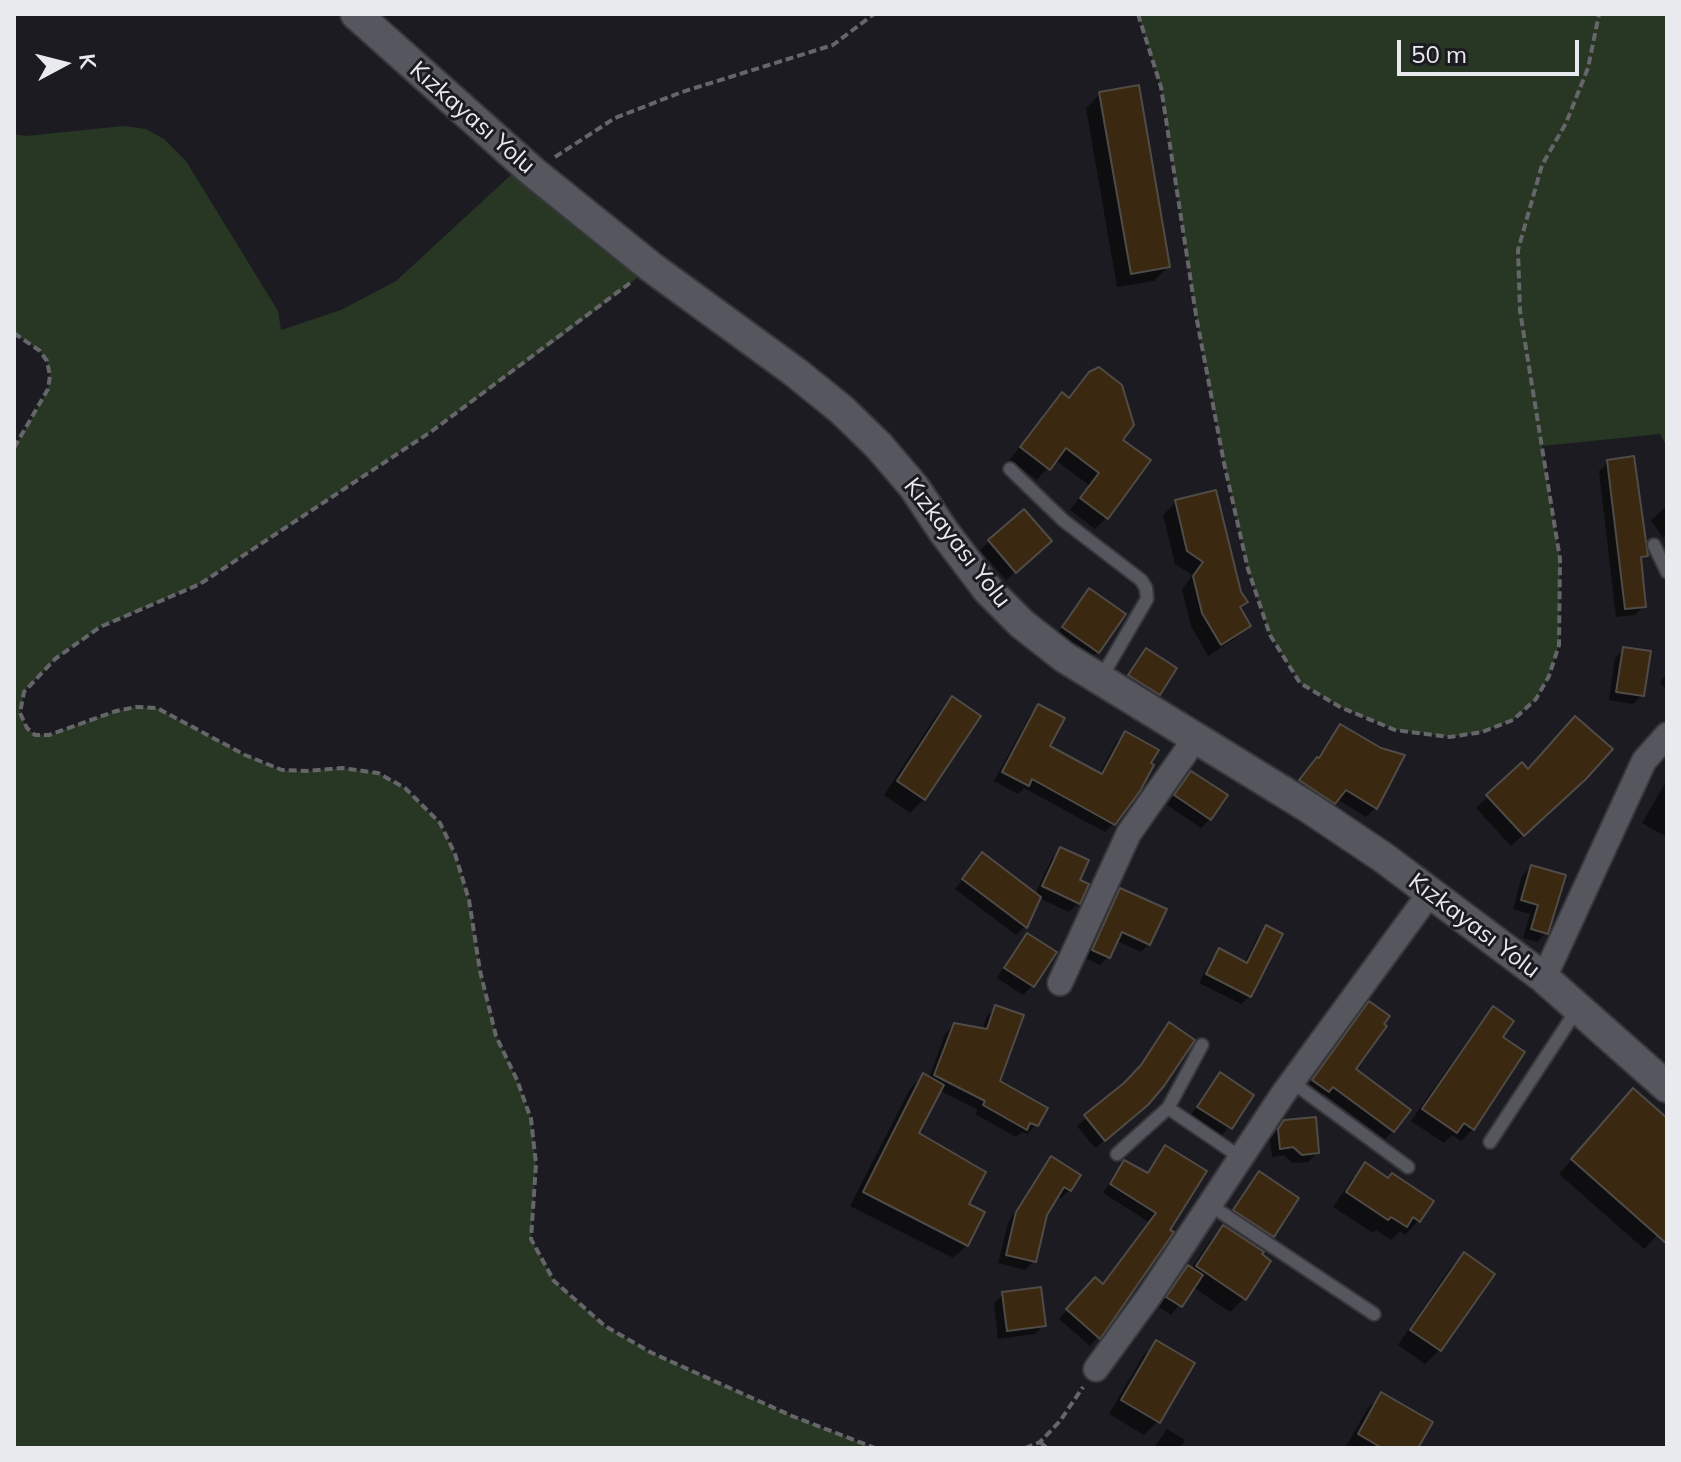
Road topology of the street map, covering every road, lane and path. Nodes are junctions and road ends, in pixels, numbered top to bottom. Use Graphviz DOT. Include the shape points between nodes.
graph roads {
  1 [pos="356,14"];
  2 [pos="874,14"];
  3 [pos="1138,14"];
  4 [pos="1599,14"];
  5 [pos="533,172"];
  6 [pos="651,267"];
  7 [pos="14,333"];
  8 [pos="14,448"];
  9 [pos="1010,469"];
  10 [pos="1654,545"];
  11 [pos="1667,572"];
  12 [pos="1100,679"];
  13 [pos="1667,735"];
  14 [pos="1195,739"];
  15 [pos="1430,893"];
  16 [pos="1544,978"];
  17 [pos="1060,983"];
  18 [pos="1578,1008"];
  19 [pos="1202,1045"];
  20 [pos="1292,1082"];
  21 [pos="1667,1087"];
  22 [pos="1168,1108"];
  23 [pos="1490,1142"];
  24 [pos="1117,1154"];
  25 [pos="1240,1157"];
  26 [pos="1408,1167"];
  27 [pos="1210,1205"];
  28 [pos="1374,1314"];
  29 [pos="1096,1369"];
  30 [pos="1040,1442"];
  31 [pos="875,1448"];
  32 [pos="1025,1448"];
  33 [pos="1047,1448"];
  1 -- 5 [label="street, Kızkayası Yolu"];
  2 -- 5 [label="path" via="833,45 615,118"];
  3 -- 4 [label="path" via="1161,87 1224,463 1248,569 1270,635 1300,683 1340,707 1395,730 1450,737 1513,720 1536,699 1559,645 1560,559 1520,311 1518,250 1542,165 1588,68"];
  5 -- 6 [label="street, Kızkayası Yolu"];
  6 -- 12 [label="street, Kızkayası Yolu" via="842,410 914,487 988,590 1022,624"];
  6 -- 31 [label="path" via="432,431 200,584 100,627 55,659 24,692 20,713 35,735 49,735 116,711 157,708 282,770 378,773 405,788 440,823 469,900 496,1036 531,1119 536,1164 531,1239 554,1281 605,1326 652,1353"];
  7 -- 8 [label="path" via="40,351 50,376 48,389"];
  9 -- 12 [label="lane" via="1146,588 1147,599"];
  10 -- 11 [label="lane"];
  12 -- 14 [label="street, Kızkayası Yolu"];
  13 -- 16 [label="street" via="1644,761"];
  14 -- 15 [label="street, Kızkayası Yolu" via="1321,816"];
  14 -- 17 [label="street" via="1129,833"];
  15 -- 16 [label="street, Kızkayası Yolu"];
  15 -- 20 [label="street"];
  16 -- 18 [label="street, Kızkayası Yolu"];
  18 -- 21 [label="street, Kızkayası Yolu"];
  18 -- 23 [label="lane"];
  19 -- 22 [label="lane"];
  20 -- 25 [label="street"];
  20 -- 26 [label="lane"];
  22 -- 24 [label="lane"];
  22 -- 25 [label="lane"];
  25 -- 27 [label="street"];
  27 -- 28 [label="lane"];
  27 -- 29 [label="street"];
  29 -- 30 [label="path"];
  30 -- 32 [label="path"];
  30 -- 33 [label="path"];
}
